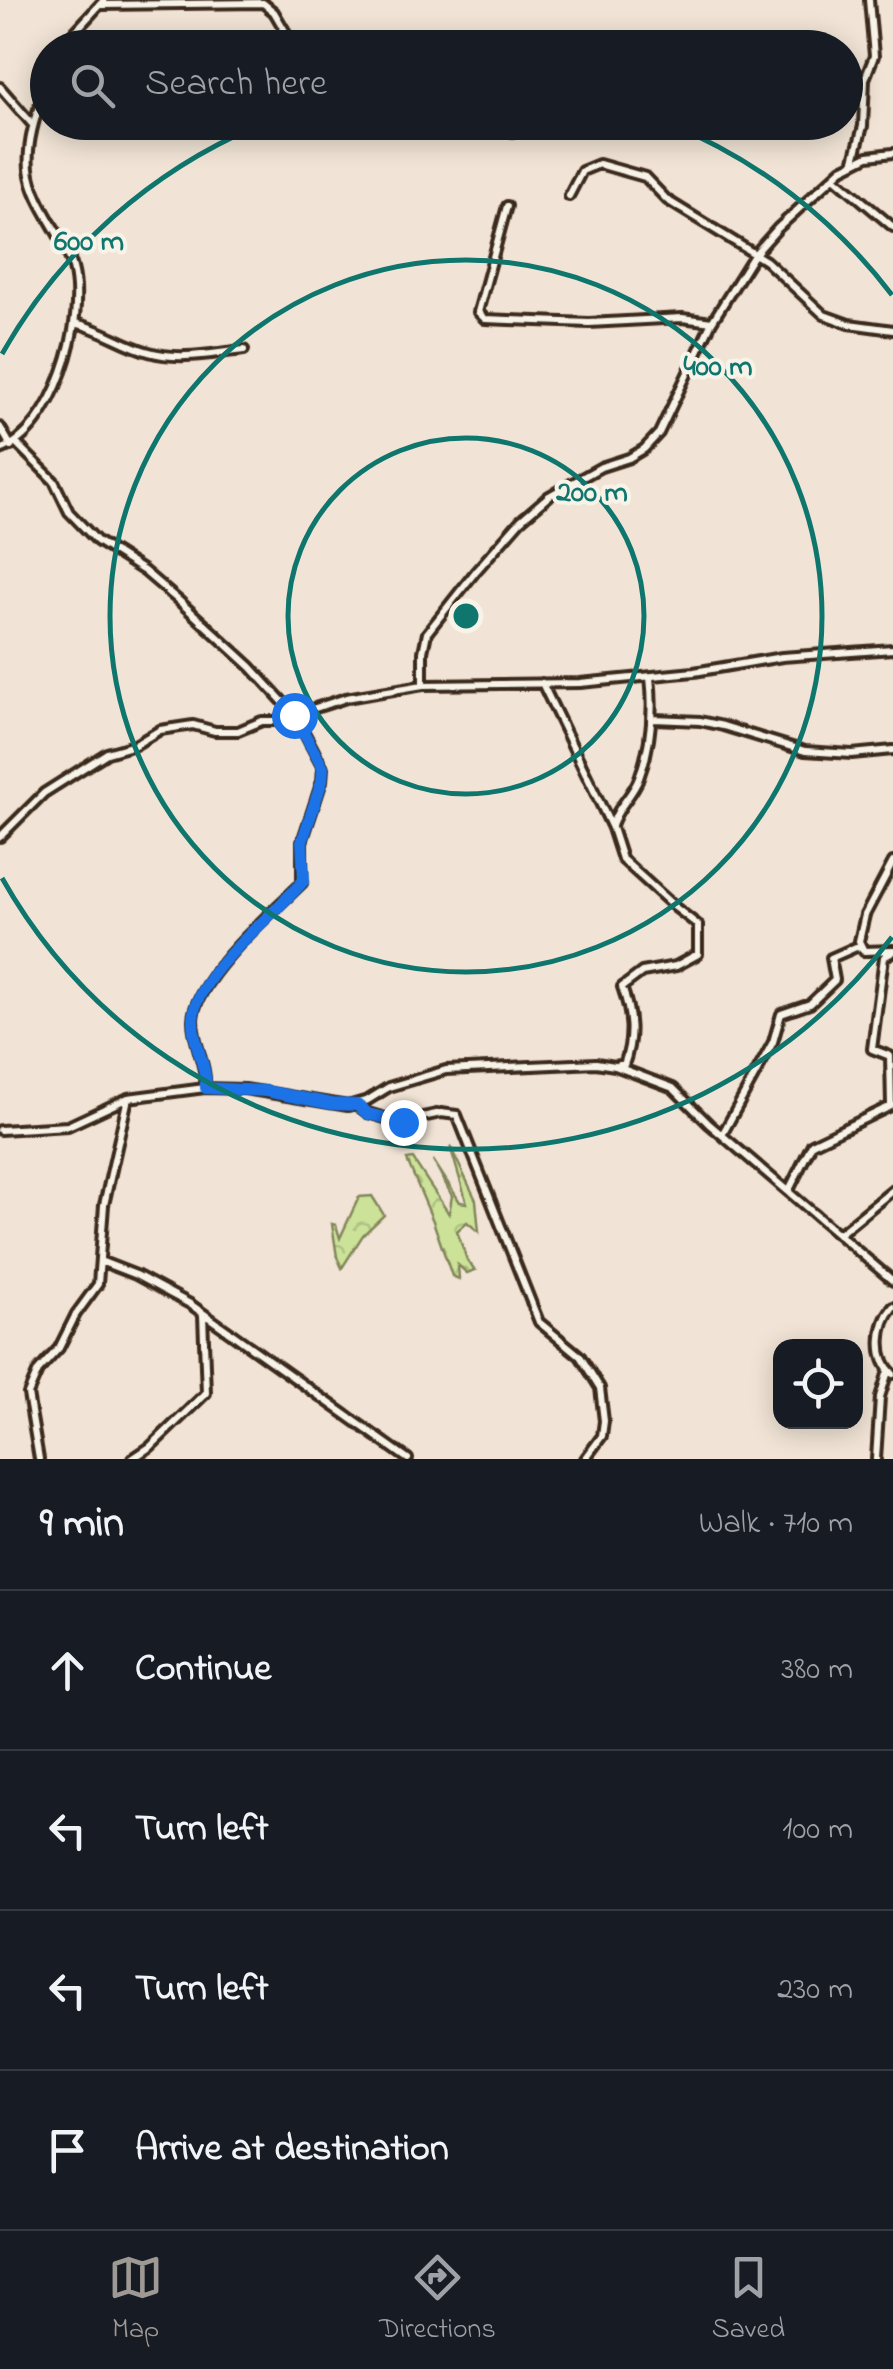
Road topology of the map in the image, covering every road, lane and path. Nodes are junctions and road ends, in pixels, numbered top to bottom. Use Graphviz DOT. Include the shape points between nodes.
graph roads {
  1 [pos="868,0"];
  2 [pos="102,2"];
  3 [pos="76,30"];
  4 [pos="284,30"];
  5 [pos="0,87"];
  6 [pos="30,121"];
  7 [pos="863,126"];
  8 [pos="31,140"];
  9 [pos="860,140"];
  10 [pos="893,153"];
  11 [pos="854,162"];
  12 [pos="834,177"];
  13 [pos="568,196"];
  14 [pos="507,206"];
  15 [pos="893,227"];
  16 [pos="754,254"];
  17 [pos="712,322"];
  18 [pos="75,323"];
  19 [pos="893,330"];
  20 [pos="244,350"];
  21 [pos="0,427"];
  22 [pos="14,445"];
  23 [pos="0,450"];
  24 [pos="893,649"];
  25 [pos="650,677"];
  26 [pos="542,683"];
  27 [pos="423,686"];
  28 [pos="294,715"];
  29 [pos="654,719"];
  30 [pos="893,750"];
  31 [pos="612,828"];
  32 [pos="0,837"];
  33 [pos="893,862"];
  34 [pos="861,948"];
  35 [pos="893,951"];
  36 [pos="615,1066"];
  37 [pos="206,1088"];
  38 [pos="128,1098"];
  39 [pos="357,1105"];
  40 [pos="0,1130"];
  41 [pos="722,1135"];
  42 [pos="788,1190"];
  43 [pos="893,1190"];
  44 [pos="839,1234"];
  45 [pos="100,1261"];
  46 [pos="893,1281"];
  47 [pos="893,1307"];
  48 [pos="203,1314"];
  49 [pos="891,1372"];
  50 [pos="39,1459"];
  51 [pos="132,1459"];
  52 [pos="408,1459"];
  53 [pos="585,1459"];
  54 [pos="876,1459"];
  1 -- 7 [label="street" via="874,56 865,79"];
  2 -- 3 [label="street"];
  2 -- 4 [label="street" via="263,3"];
  5 -- 6 [label="street"];
  8 -- 18 [label="street" via="30,175 74,271"];
  9 -- 11 [label="street"];
  10 -- 11 [label="street"];
  11 -- 12 [label="street"];
  12 -- 15 [label="street"];
  12 -- 16 [label="street"];
  13 -- 16 [label="street" via="582,171 598,164 616,167 645,178 667,200"];
  14 -- 17 [label="street" via="478,312 484,318"];
  16 -- 17 [label="street"];
  16 -- 19 [label="street" via="836,322"];
  17 -- 27 [label="street" via="649,444 549,496 446,607 424,641"];
  18 -- 20 [label="street" via="170,357"];
  18 -- 22 [label="street" via="59,379"];
  21 -- 22 [label="street"];
  22 -- 23 [label="street"];
  22 -- 28 [label="street" via="54,481 69,512 97,542 178,600"];
  24 -- 25 [label="street"];
  25 -- 26 [label="street"];
  25 -- 29 [label="street"];
  26 -- 27 [label="street"];
  26 -- 31 [label="street"];
  27 -- 28 [label="street" via="346,698"];
  28 -- 32 [label="street" via="238,731 160,730 107,753 44,793"];
  28 -- 37 [label="street" via="323,768 302,842 304,880 230,954 197,1002 194,1034"];
  29 -- 30 [label="street" via="712,723 805,751"];
  29 -- 31 [label="street" via="638,780"];
  31 -- 36 [label="street" via="625,862 698,924 698,954 642,972 622,987 631,1046 624,1065"];
  33 -- 34 [label="street" via="866,914"];
  34 -- 35 [label="street"];
  34 -- 41 [label="street" via="830,958 836,980 810,1004 780,1015 774,1042"];
  35 -- 42 [label="street" via="884,957 872,1050 890,1056 891,1106 812,1144"];
  36 -- 39 [label="street" via="446,1070 389,1087"];
  36 -- 41 [label="street" via="673,1088"];
  37 -- 38 [label="street"];
  37 -- 39 [label="street"];
  38 -- 40 [label="street" via="68,1126"];
  38 -- 45 [label="street" via="104,1206"];
  39 -- 53 [label="street" via="399,1122 457,1114 539,1322 580,1356 600,1388 602,1436"];
  41 -- 42 [label="street"];
  42 -- 44 [label="street"];
  43 -- 44 [label="street"];
  44 -- 46 [label="street"];
  45 -- 48 [label="street" via="172,1292"];
  45 -- 50 [label="street" via="93,1294 30,1385"];
  47 -- 49 [label="street" via="881,1326"];
  48 -- 51 [label="street" via="206,1392"];
  48 -- 52 [label="street"];
  49 -- 54 [label="street" via="880,1397"];
}
